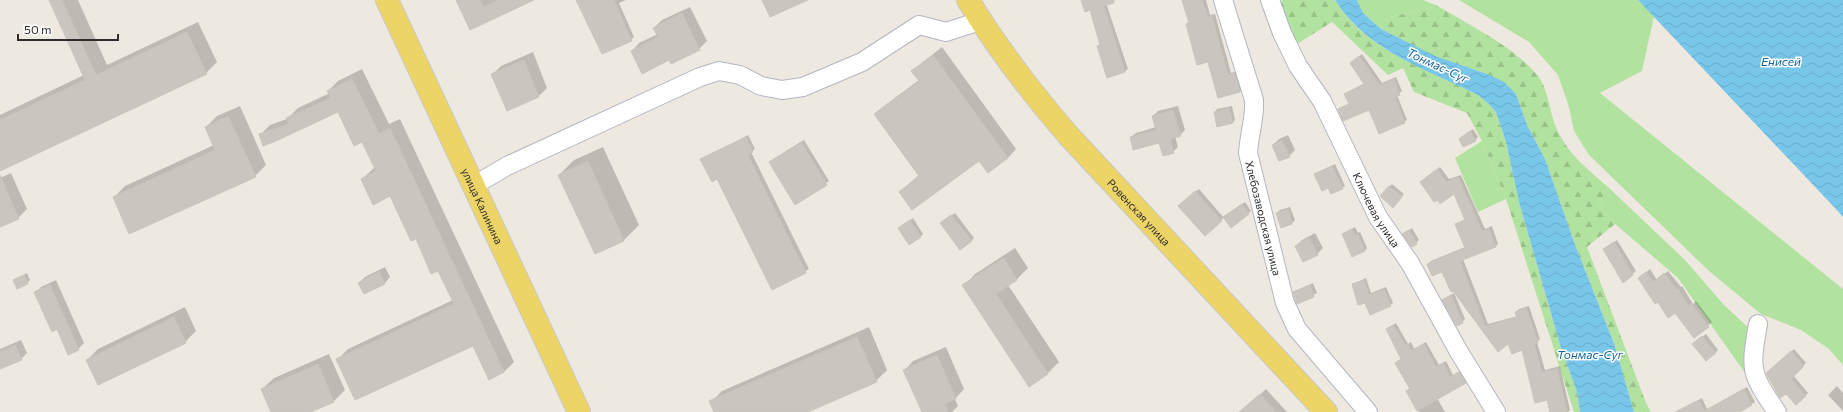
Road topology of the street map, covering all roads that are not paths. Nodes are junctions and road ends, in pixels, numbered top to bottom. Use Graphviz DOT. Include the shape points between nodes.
graph roads {
  1 [pos="387,0"];
  2 [pos="968,0"];
  3 [pos="1224,0"];
  4 [pos="1270,0"];
  5 [pos="980,21"];
  6 [pos="473,186"];
  7 [pos="1758,324"];
  8 [pos="579,412"];
  9 [pos="1326,412"];
  10 [pos="1368,412"];
  11 [pos="1496,412"];
  12 [pos="1777,412"];
  1 -- 6 [label="main road, улица Калинина"];
  2 -- 5 [label="main road, Ровенская улица"];
  3 -- 10 [label="street, Хлебозаводская улица" via="1254,100 1255,113 1248,140 1248,153 1285,303 1297,329"];
  4 -- 11 [label="street, Ключевая улица" via="1298,66 1322,101 1378,217 1410,263 1459,352"];
  5 -- 6 [label="street" via="946,32 919,25 862,62 803,86 782,90 761,86 740,75 719,72 700,77 507,166"];
  5 -- 9 [label="main road, Ровенская улица" via="1030,90 1068,135"];
  6 -- 8 [label="main road, улица Калинина"];
  7 -- 12 [label="street" via="1753,367 1756,380"];
}
